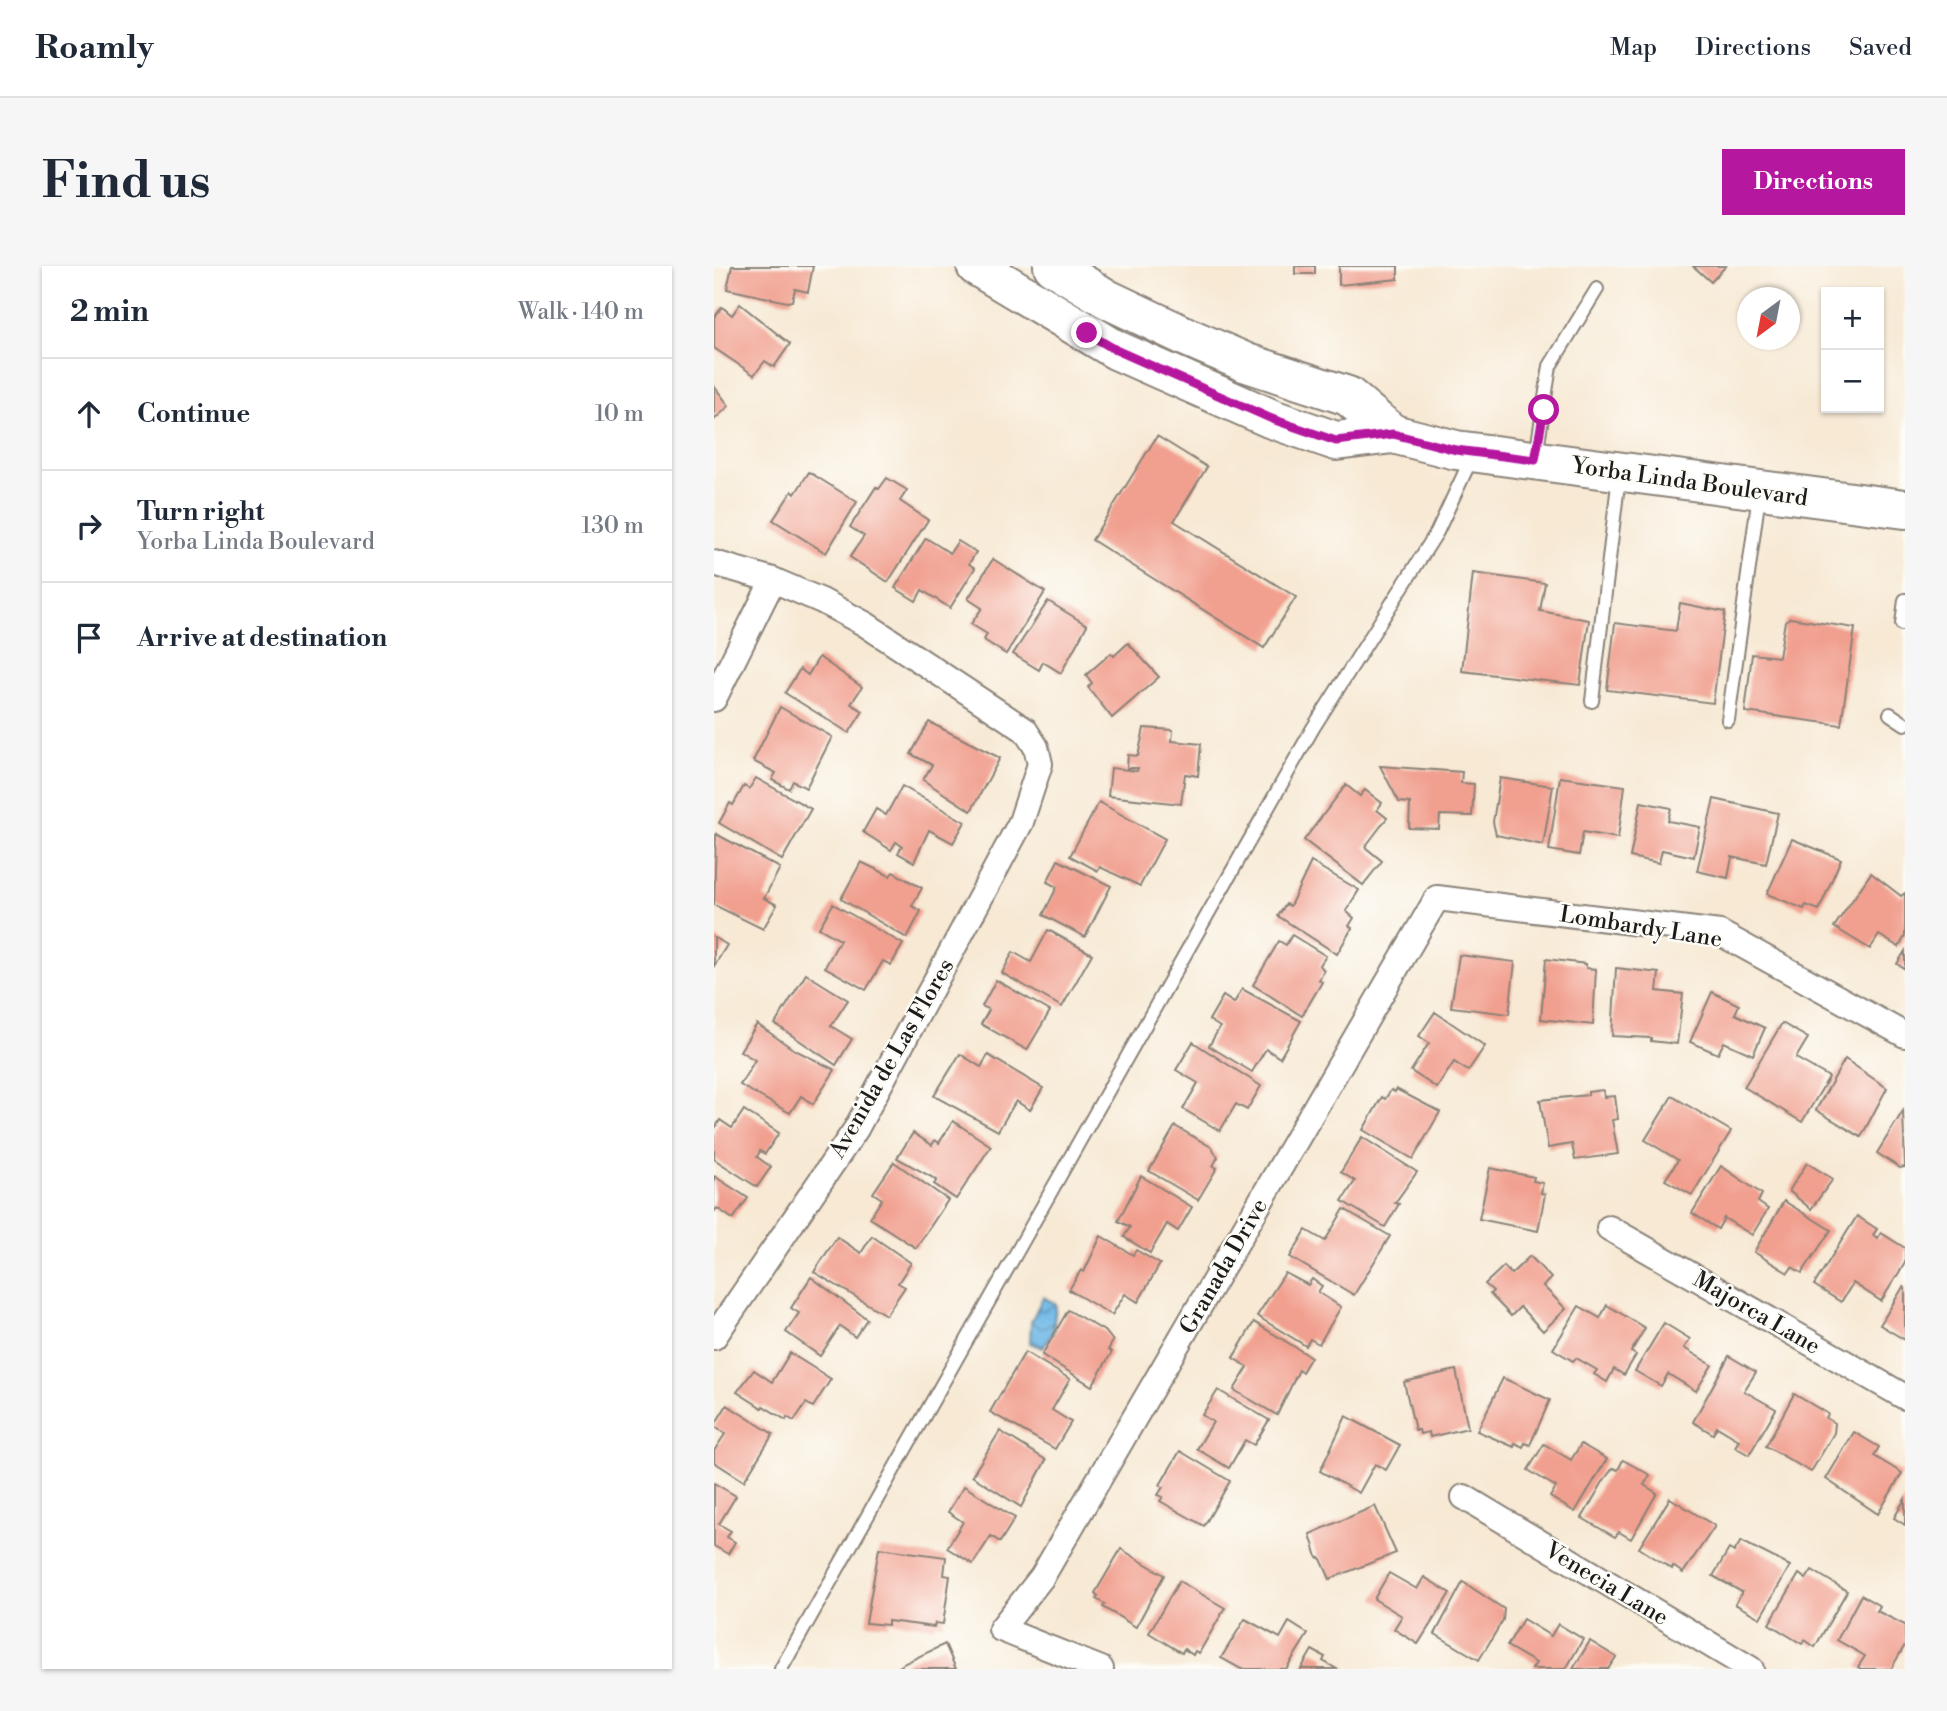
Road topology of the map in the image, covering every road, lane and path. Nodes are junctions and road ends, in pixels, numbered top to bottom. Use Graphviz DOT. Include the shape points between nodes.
graph roads {
  1 [pos="976,266"];
  2 [pos="1054,266"];
  3 [pos="1597,289"];
  4 [pos="1107,299"];
  5 [pos="1087,333"];
  6 [pos="1393,434"];
  7 [pos="1473,452"];
  8 [pos="1535,460"];
  9 [pos="1620,472"];
  10 [pos="1760,491"];
  11 [pos="1905,509"];
  12 [pos="714,563"];
  13 [pos="773,580"];
  14 [pos="1905,600"];
  15 [pos="1902,624"];
  16 [pos="714,699"];
  17 [pos="1592,701"];
  18 [pos="1889,714"];
  19 [pos="1728,720"];
  20 [pos="1905,724"];
  21 [pos="1437,898"];
  22 [pos="1905,1035"];
  23 [pos="1609,1228"];
  24 [pos="714,1338"];
  25 [pos="1905,1396"];
  26 [pos="1464,1497"];
  27 [pos="781,1669"];
  28 [pos="1101,1669"];
  29 [pos="1751,1669"];
  1 -- 5 [label="main road, Yorba Linda Boulevard"];
  2 -- 4 [label="main road, Yorba Linda Boulevard"];
  3 -- 8 [label="lane" via="1550,366"];
  4 -- 5 [label="main road"];
  4 -- 6 [label="main road, Yorba Linda Boulevard" via="1247,363 1348,396"];
  5 -- 6 [label="main road, Yorba Linda Boulevard" via="1272,419 1336,441"];
  6 -- 7 [label="main road, Yorba Linda Boulevard"];
  7 -- 8 [label="main road, Yorba Linda Boulevard"];
  7 -- 27 [label="lane" via="1437,532 1313,728"];
  8 -- 9 [label="main road, Yorba Linda Boulevard"];
  9 -- 10 [label="main road, Yorba Linda Boulevard"];
  9 -- 17 [label="lane"];
  10 -- 11 [label="main road, Yorba Linda Boulevard"];
  10 -- 19 [label="lane"];
  12 -- 13 [label="street"];
  13 -- 16 [label="street"];
  13 -- 24 [label="street, Avenida de Las Flores" via="865,624 1002,713 1025,730 1040,764 1021,822 856,1129"];
  14 -- 15 [label="lane"];
  18 -- 20 [label="lane"];
  21 -- 22 [label="street, Lombardy Lane" via="1720,933"];
  21 -- 28 [label="street, Granada Drive" via="1042,1577 1001,1629"];
  23 -- 25 [label="street, Majorca Lane"];
  26 -- 29 [label="street, Venecia Lane"];
}
